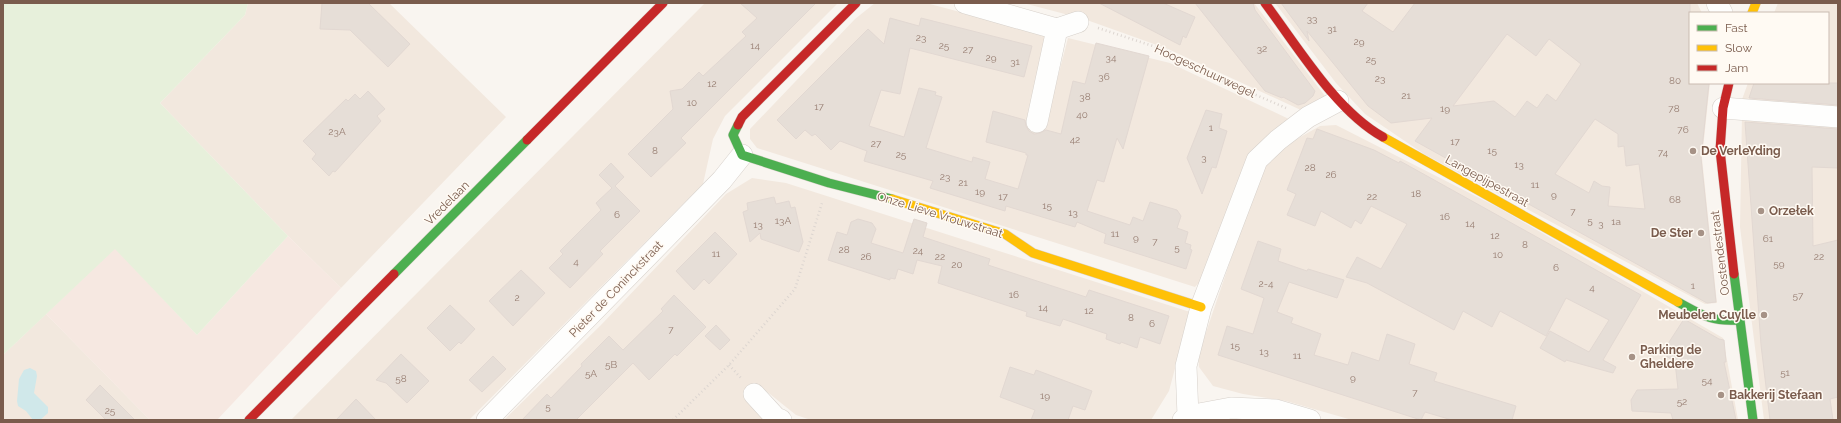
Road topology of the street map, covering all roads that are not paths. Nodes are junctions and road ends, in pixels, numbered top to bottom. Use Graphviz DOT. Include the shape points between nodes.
graph roads {
  1 [pos="663,3"];
  2 [pos="856,3"];
  3 [pos="965,3"];
  4 [pos="1265,3"];
  5 [pos="1717,3"];
  6 [pos="1722,12"];
  7 [pos="1078,22"];
  8 [pos="1057,29"];
  9 [pos="1729,84"];
  10 [pos="1338,101"];
  11 [pos="1723,108"];
  12 [pos="1838,117"];
  13 [pos="1037,122"];
  14 [pos="742,155"];
  15 [pos="1201,307"];
  16 [pos="1740,320"];
  17 [pos="754,394"];
  18 [pos="1185,418"];
  19 [pos="249,420"];
  20 [pos="487,420"];
  21 [pos="781,420"];
  22 [pos="1310,420"];
  23 [pos="1754,420"];
  1 -- 19 [label="street, Vredelaan"];
  2 -- 14 [label="street" via="742,117 734,135"];
  3 -- 8 [label="street"];
  4 -- 10 [label="street, Langepijpestraat"];
  5 -- 6 [label="street"];
  7 -- 8 [label="street"];
  8 -- 13 [label="street"];
  9 -- 11 [label="street, Oostendestraat"];
  10 -- 15 [label="street" via="1308,117 1278,140 1258,160"];
  10 -- 16 [label="street, Langepijpestraat" via="1372,131 1706,318 1722,321"];
  11 -- 12 [label="street"];
  11 -- 16 [label="street, Oostendestraat" via="1720,150"];
  14 -- 15 [label="street, Onze Lieve Vrouwstraat" via="1005,234 1033,253"];
  14 -- 20 [label="street, Pieter de Coninckstraat" via="722,180"];
  15 -- 18 [label="street" via="1186,366"];
  16 -- 23 [label="street, Oostendestraat"];
  17 -- 21 [label="street" via="776,418"];
  18 -- 22 [label="street" via="1231,408 1276,410"];
}
